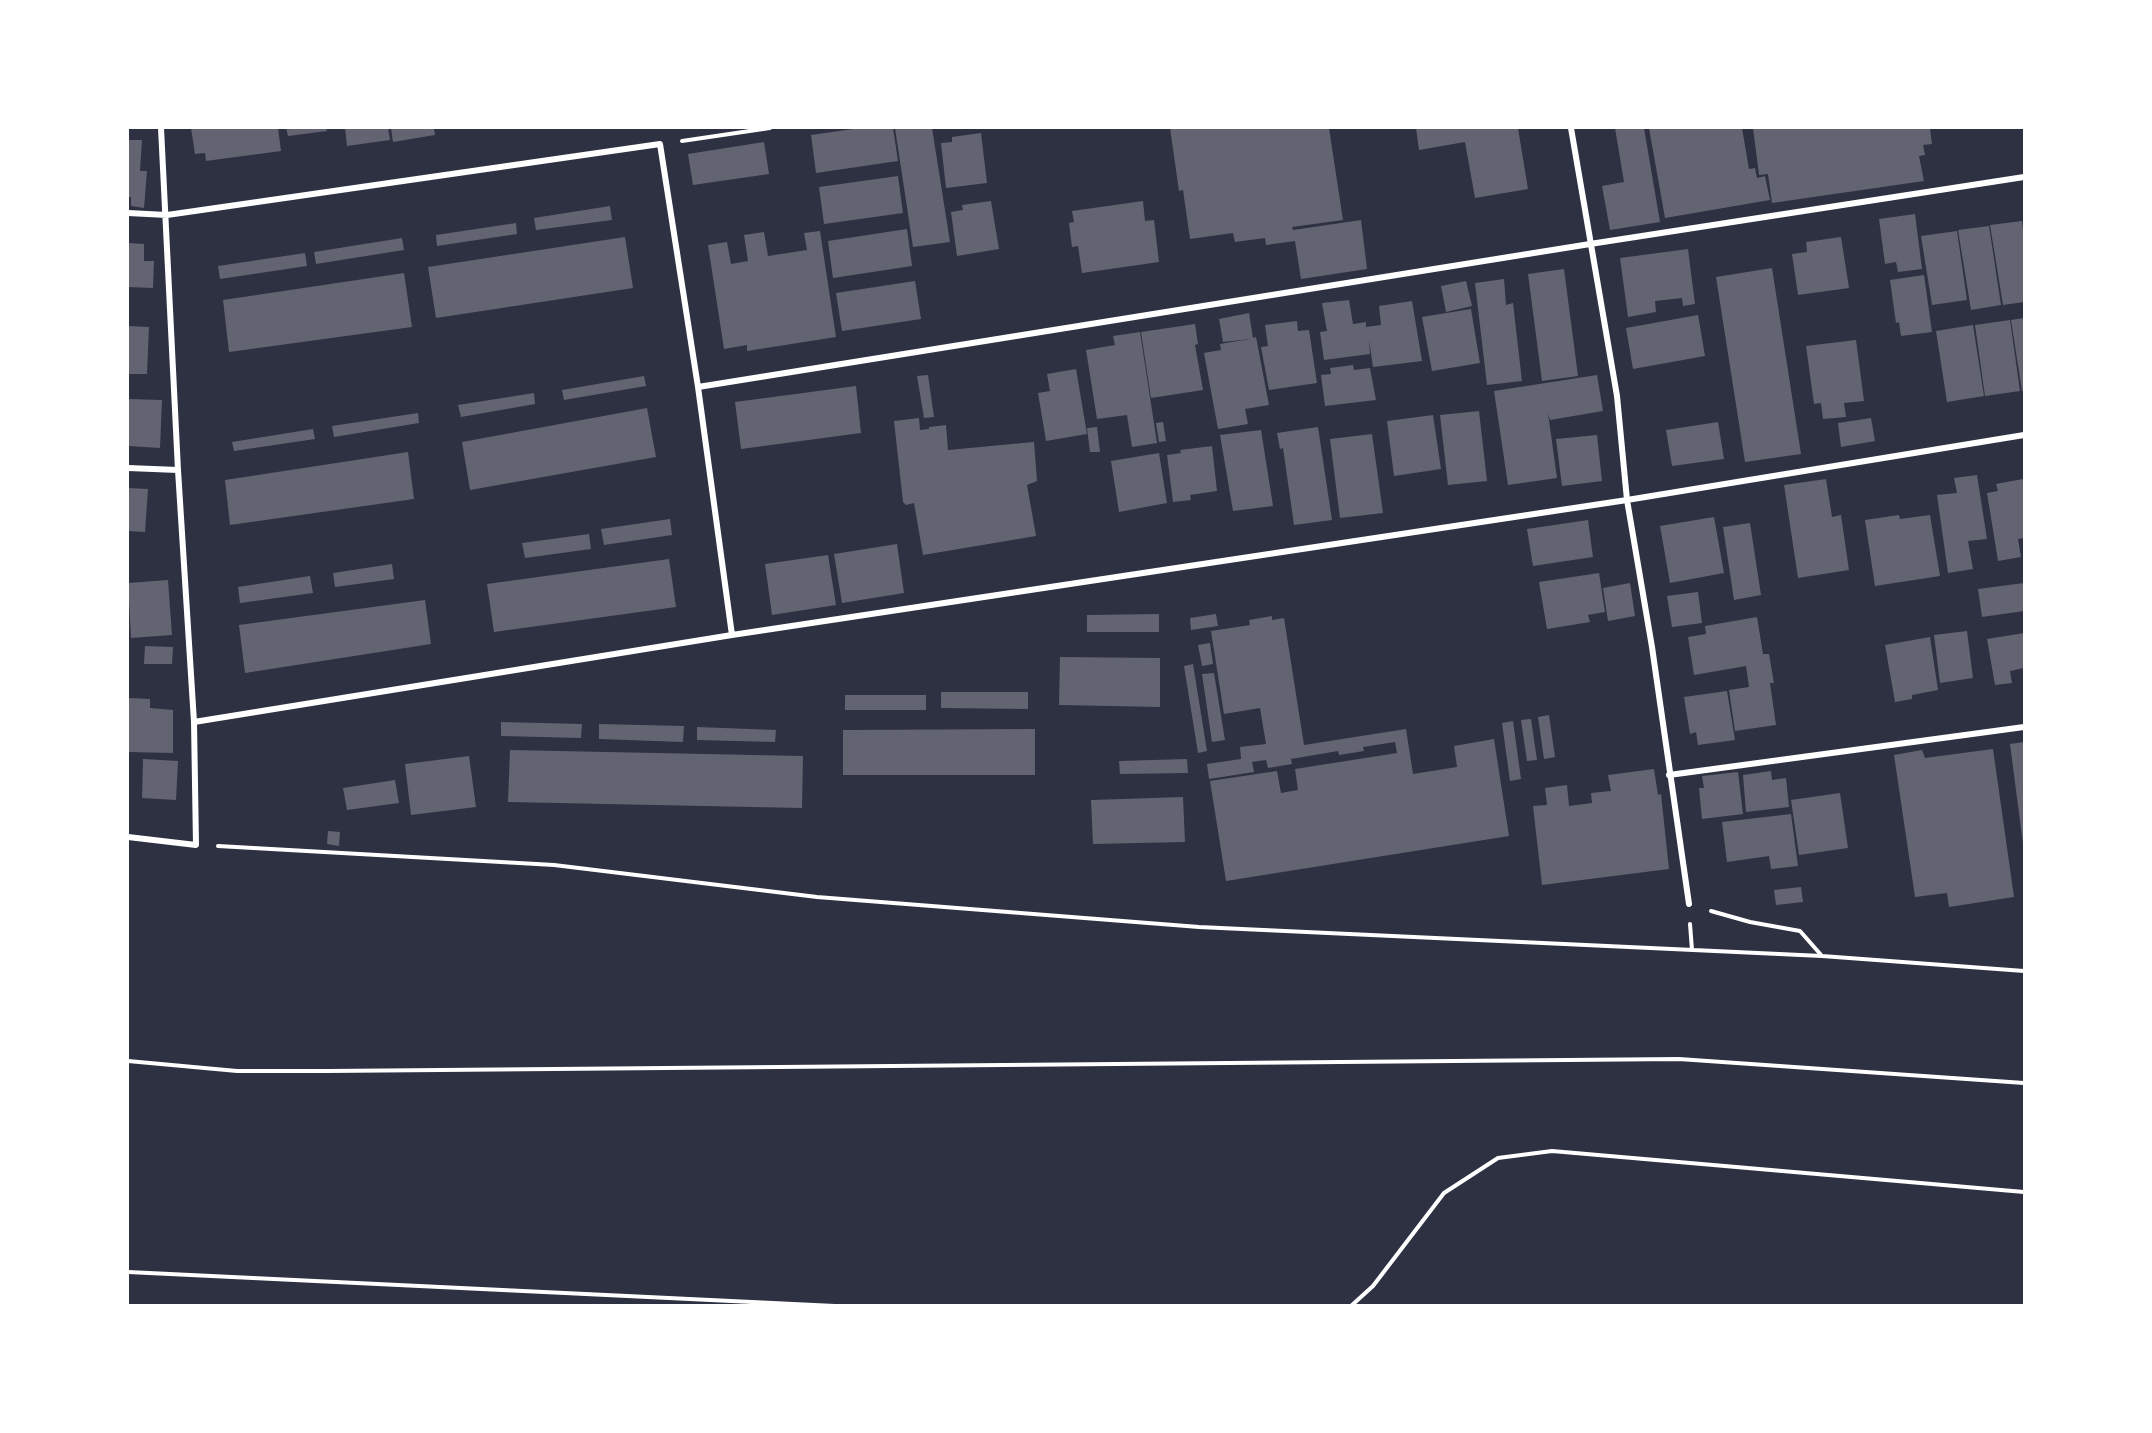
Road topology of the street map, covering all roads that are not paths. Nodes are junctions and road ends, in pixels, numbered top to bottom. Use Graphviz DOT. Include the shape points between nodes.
graph roads {
  1 [pos="161,128"];
  2 [pos="1571,128"];
  3 [pos="2025,177"];
  4 [pos="128,213"];
  5 [pos="167,215"];
  6 [pos="1590,244"];
  7 [pos="698,387"];
  8 [pos="2025,435"];
  9 [pos="128,468"];
  10 [pos="177,470"];
  11 [pos="1627,500"];
  12 [pos="732,635"];
  13 [pos="194,722"];
  14 [pos="2025,727"];
  15 [pos="1669,774"];
  16 [pos="128,837"];
  17 [pos="1689,904"];
  1 -- 5 [label="street"];
  2 -- 6 [label="street"];
  3 -- 6 [label="street"];
  4 -- 5 [label="street"];
  5 -- 7 [label="street" via="660,144"];
  5 -- 10 [label="street"];
  6 -- 7 [label="street"];
  6 -- 11 [label="street" via="1617,396"];
  7 -- 12 [label="street"];
  8 -- 11 [label="street"];
  9 -- 10 [label="street"];
  10 -- 13 [label="street"];
  11 -- 12 [label="street"];
  11 -- 15 [label="street"];
  12 -- 13 [label="street"];
  13 -- 16 [label="street" via="196,845"];
  14 -- 15 [label="street"];
  15 -- 17 [label="street"];
}
